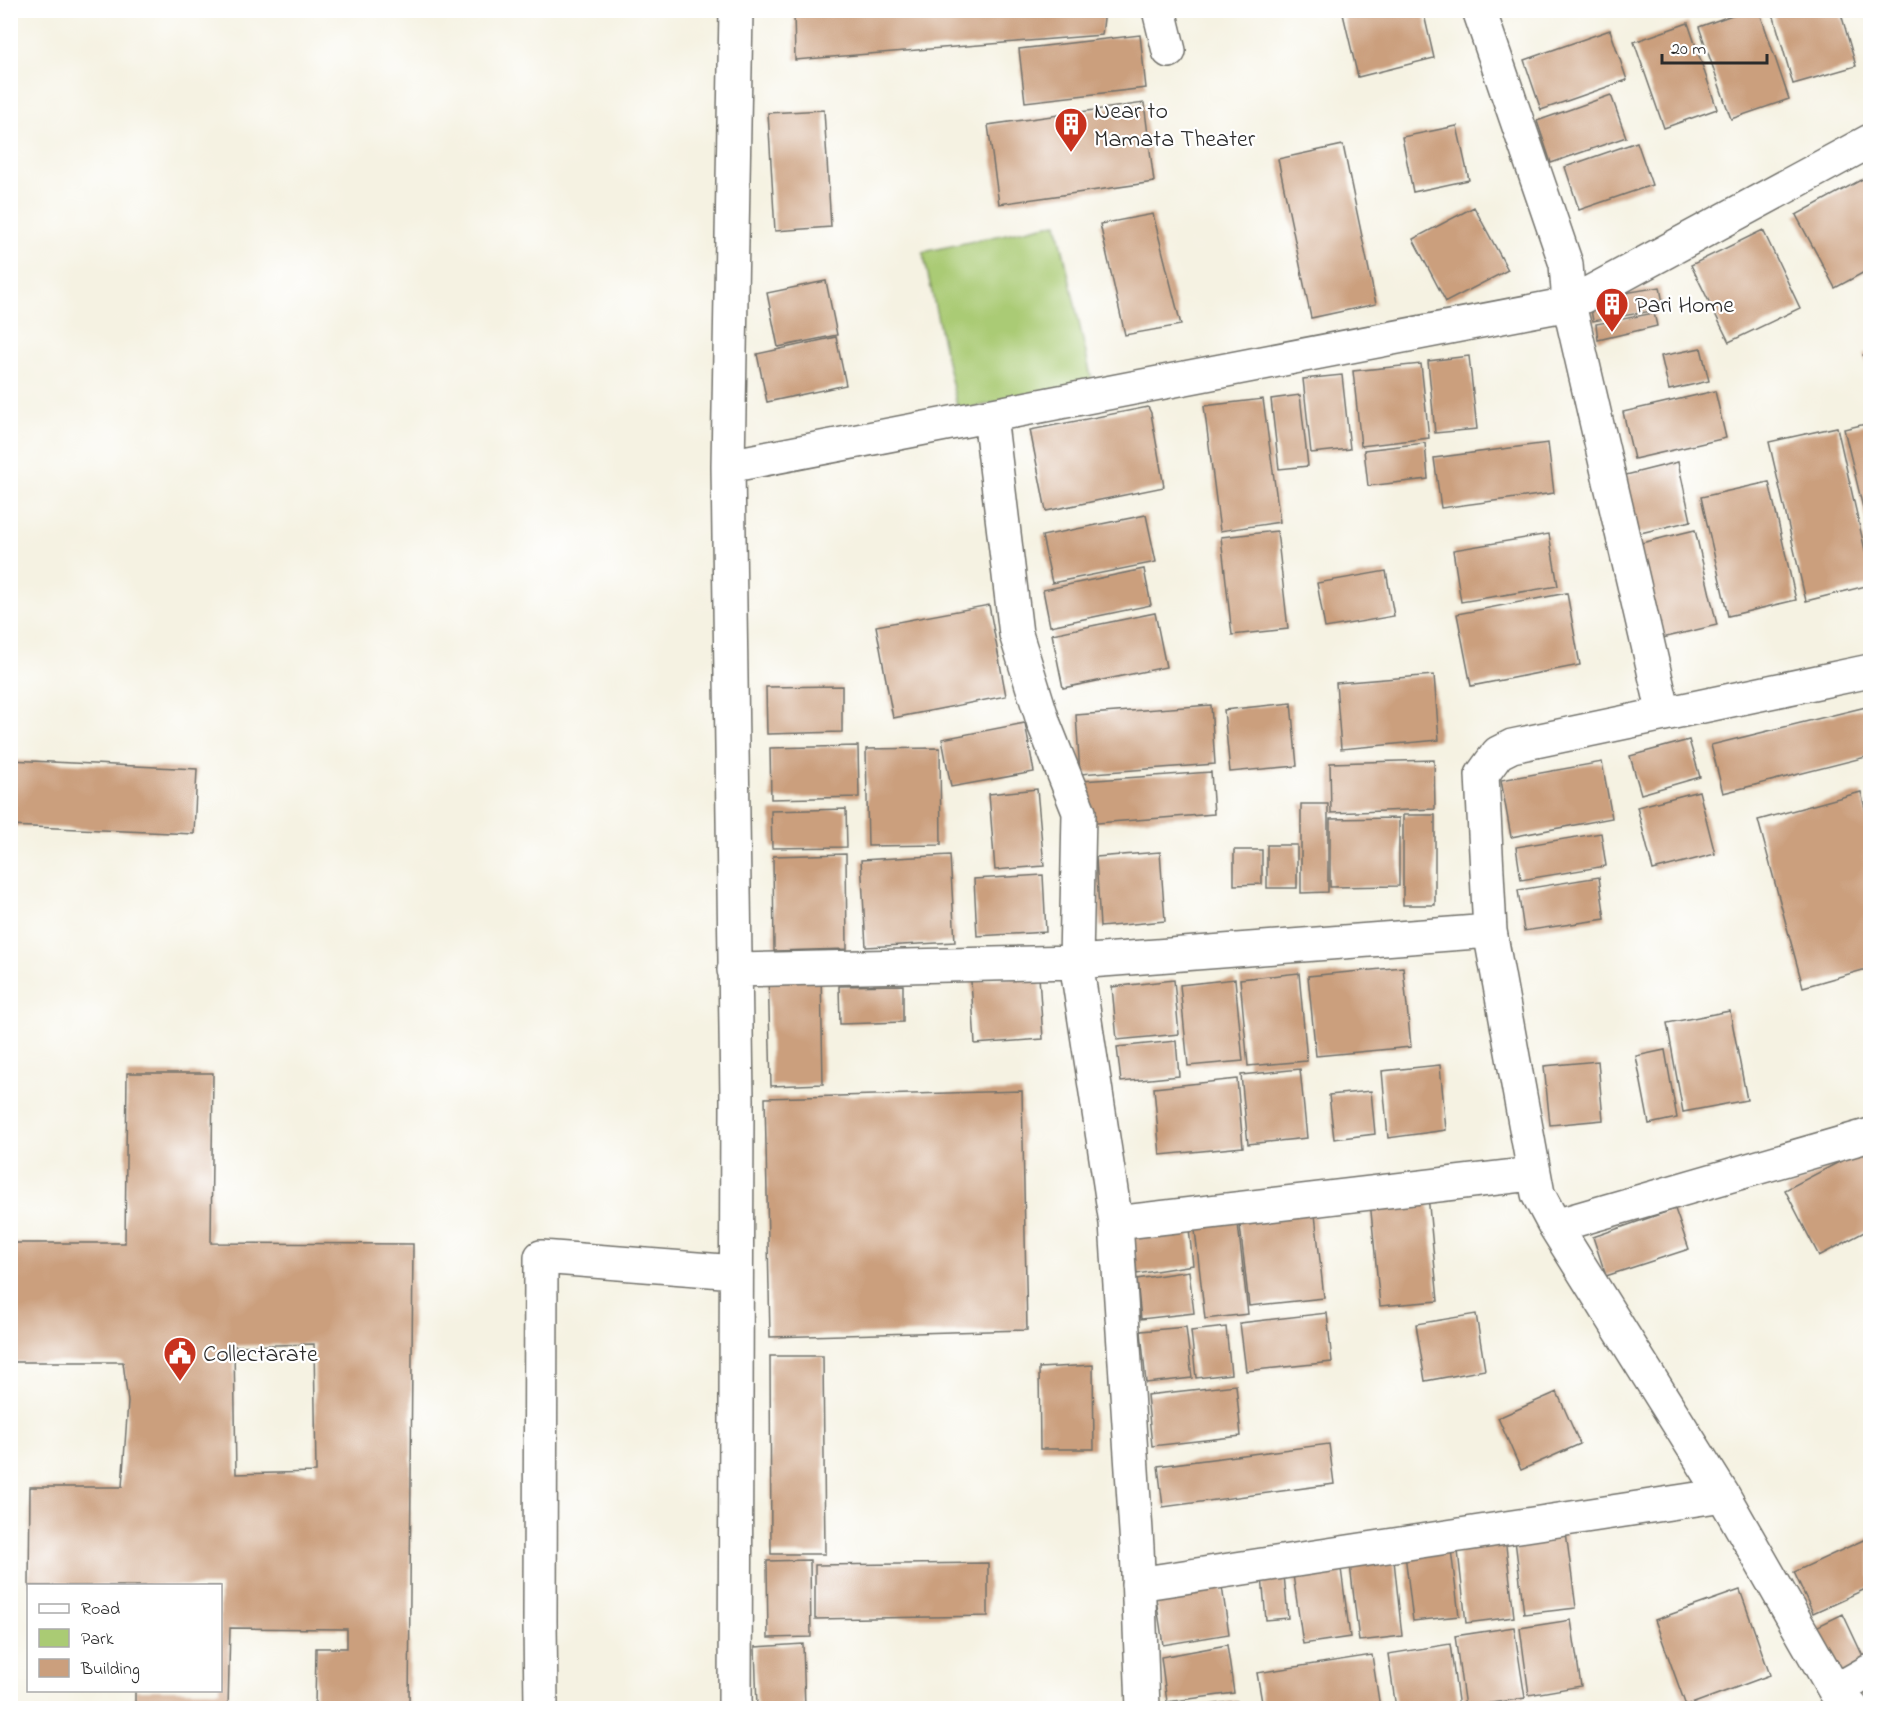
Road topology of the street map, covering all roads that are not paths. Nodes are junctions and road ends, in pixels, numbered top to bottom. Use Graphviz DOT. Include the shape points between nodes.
graph roads {
  1 [pos="736,10"];
  2 [pos="1159,10"];
  3 [pos="1479,10"];
  4 [pos="1169,51"];
  5 [pos="1870,141"];
  6 [pos="1569,304"];
  7 [pos="990,416"];
  8 [pos="728,466"];
  9 [pos="1870,670"];
  10 [pos="1664,714"];
  11 [pos="1490,931"];
  12 [pos="1076,962"];
  13 [pos="734,970"];
  14 [pos="1870,1135"];
  15 [pos="1533,1174"];
  16 [pos="1116,1223"];
  17 [pos="1555,1226"];
  18 [pos="736,1272"];
  19 [pos="1723,1495"];
  20 [pos="1138,1584"];
  21 [pos="1870,1671"];
  22 [pos="1844,1700"];
  23 [pos="542,1708"];
  24 [pos="735,1708"];
  25 [pos="1143,1708"];
  1 -- 8 [label="street"];
  2 -- 4 [label="street"];
  3 -- 6 [label="street" via="1566,264"];
  5 -- 6 [label="street"];
  6 -- 7 [label="street"];
  6 -- 10 [label="street"];
  7 -- 8 [label="street"];
  7 -- 12 [label="street" via="1016,634 1044,724 1079,812"];
  8 -- 13 [label="street"];
  9 -- 10 [label="street"];
  10 -- 11 [label="street" via="1512,746 1498,753 1488,765 1482,775"];
  11 -- 12 [label="street"];
  11 -- 15 [label="street"];
  12 -- 13 [label="street"];
  12 -- 16 [label="street"];
  13 -- 18 [label="street"];
  14 -- 17 [label="street"];
  15 -- 16 [label="street"];
  15 -- 17 [label="street" via="1538,1194"];
  16 -- 20 [label="street"];
  17 -- 19 [label="street"];
  18 -- 23 [label="street" via="541,1257"];
  18 -- 24 [label="street"];
  19 -- 20 [label="street"];
  19 -- 22 [label="street"];
  20 -- 25 [label="street"];
  21 -- 22 [label="street"];
}
